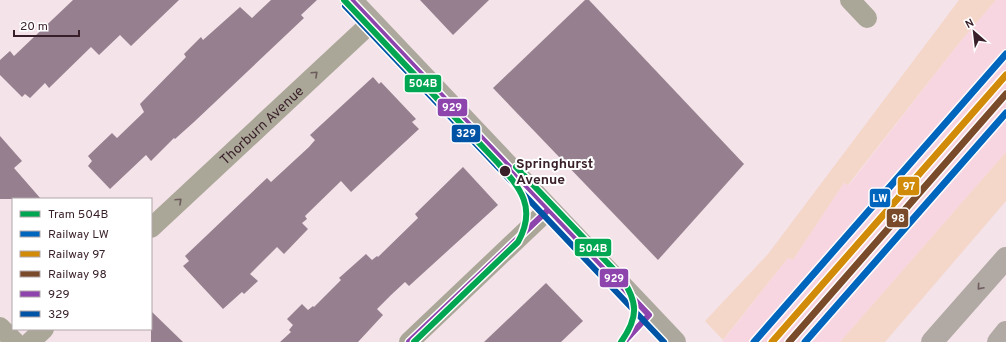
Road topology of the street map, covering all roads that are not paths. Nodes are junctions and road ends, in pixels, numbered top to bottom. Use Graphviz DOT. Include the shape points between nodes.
graph roads {
  1 [pos="351,0"];
  2 [pos="850,0"];
  3 [pos="868,18"];
  4 [pos="372,22"];
  5 [pos="549,210"];
  6 [pos="152,227"];
  7 [pos="1006,258"];
  8 [pos="0,327"];
  9 [pos="43,330"];
  10 [pos="1006,332"];
  11 [pos="15,342"];
  12 [pos="30,342"];
  13 [pos="409,342"];
  14 [pos="675,342"];
  15 [pos="932,342"];
  16 [pos="998,342"];
  1 -- 4 [label="main road"];
  2 -- 3 [label="street"];
  4 -- 5 [label="main road"];
  6 -- 4 [label="street, Thorburn Avenue, one-way"];
  5 -- 13 [label="street"];
  5 -- 14 [label="main road"];
  7 -- 15 [label="highway, one-way"];
  8 -- 11 [label="street"];
  9 -- 12 [label="street"];
  10 -- 16 [label="highway"];
}
